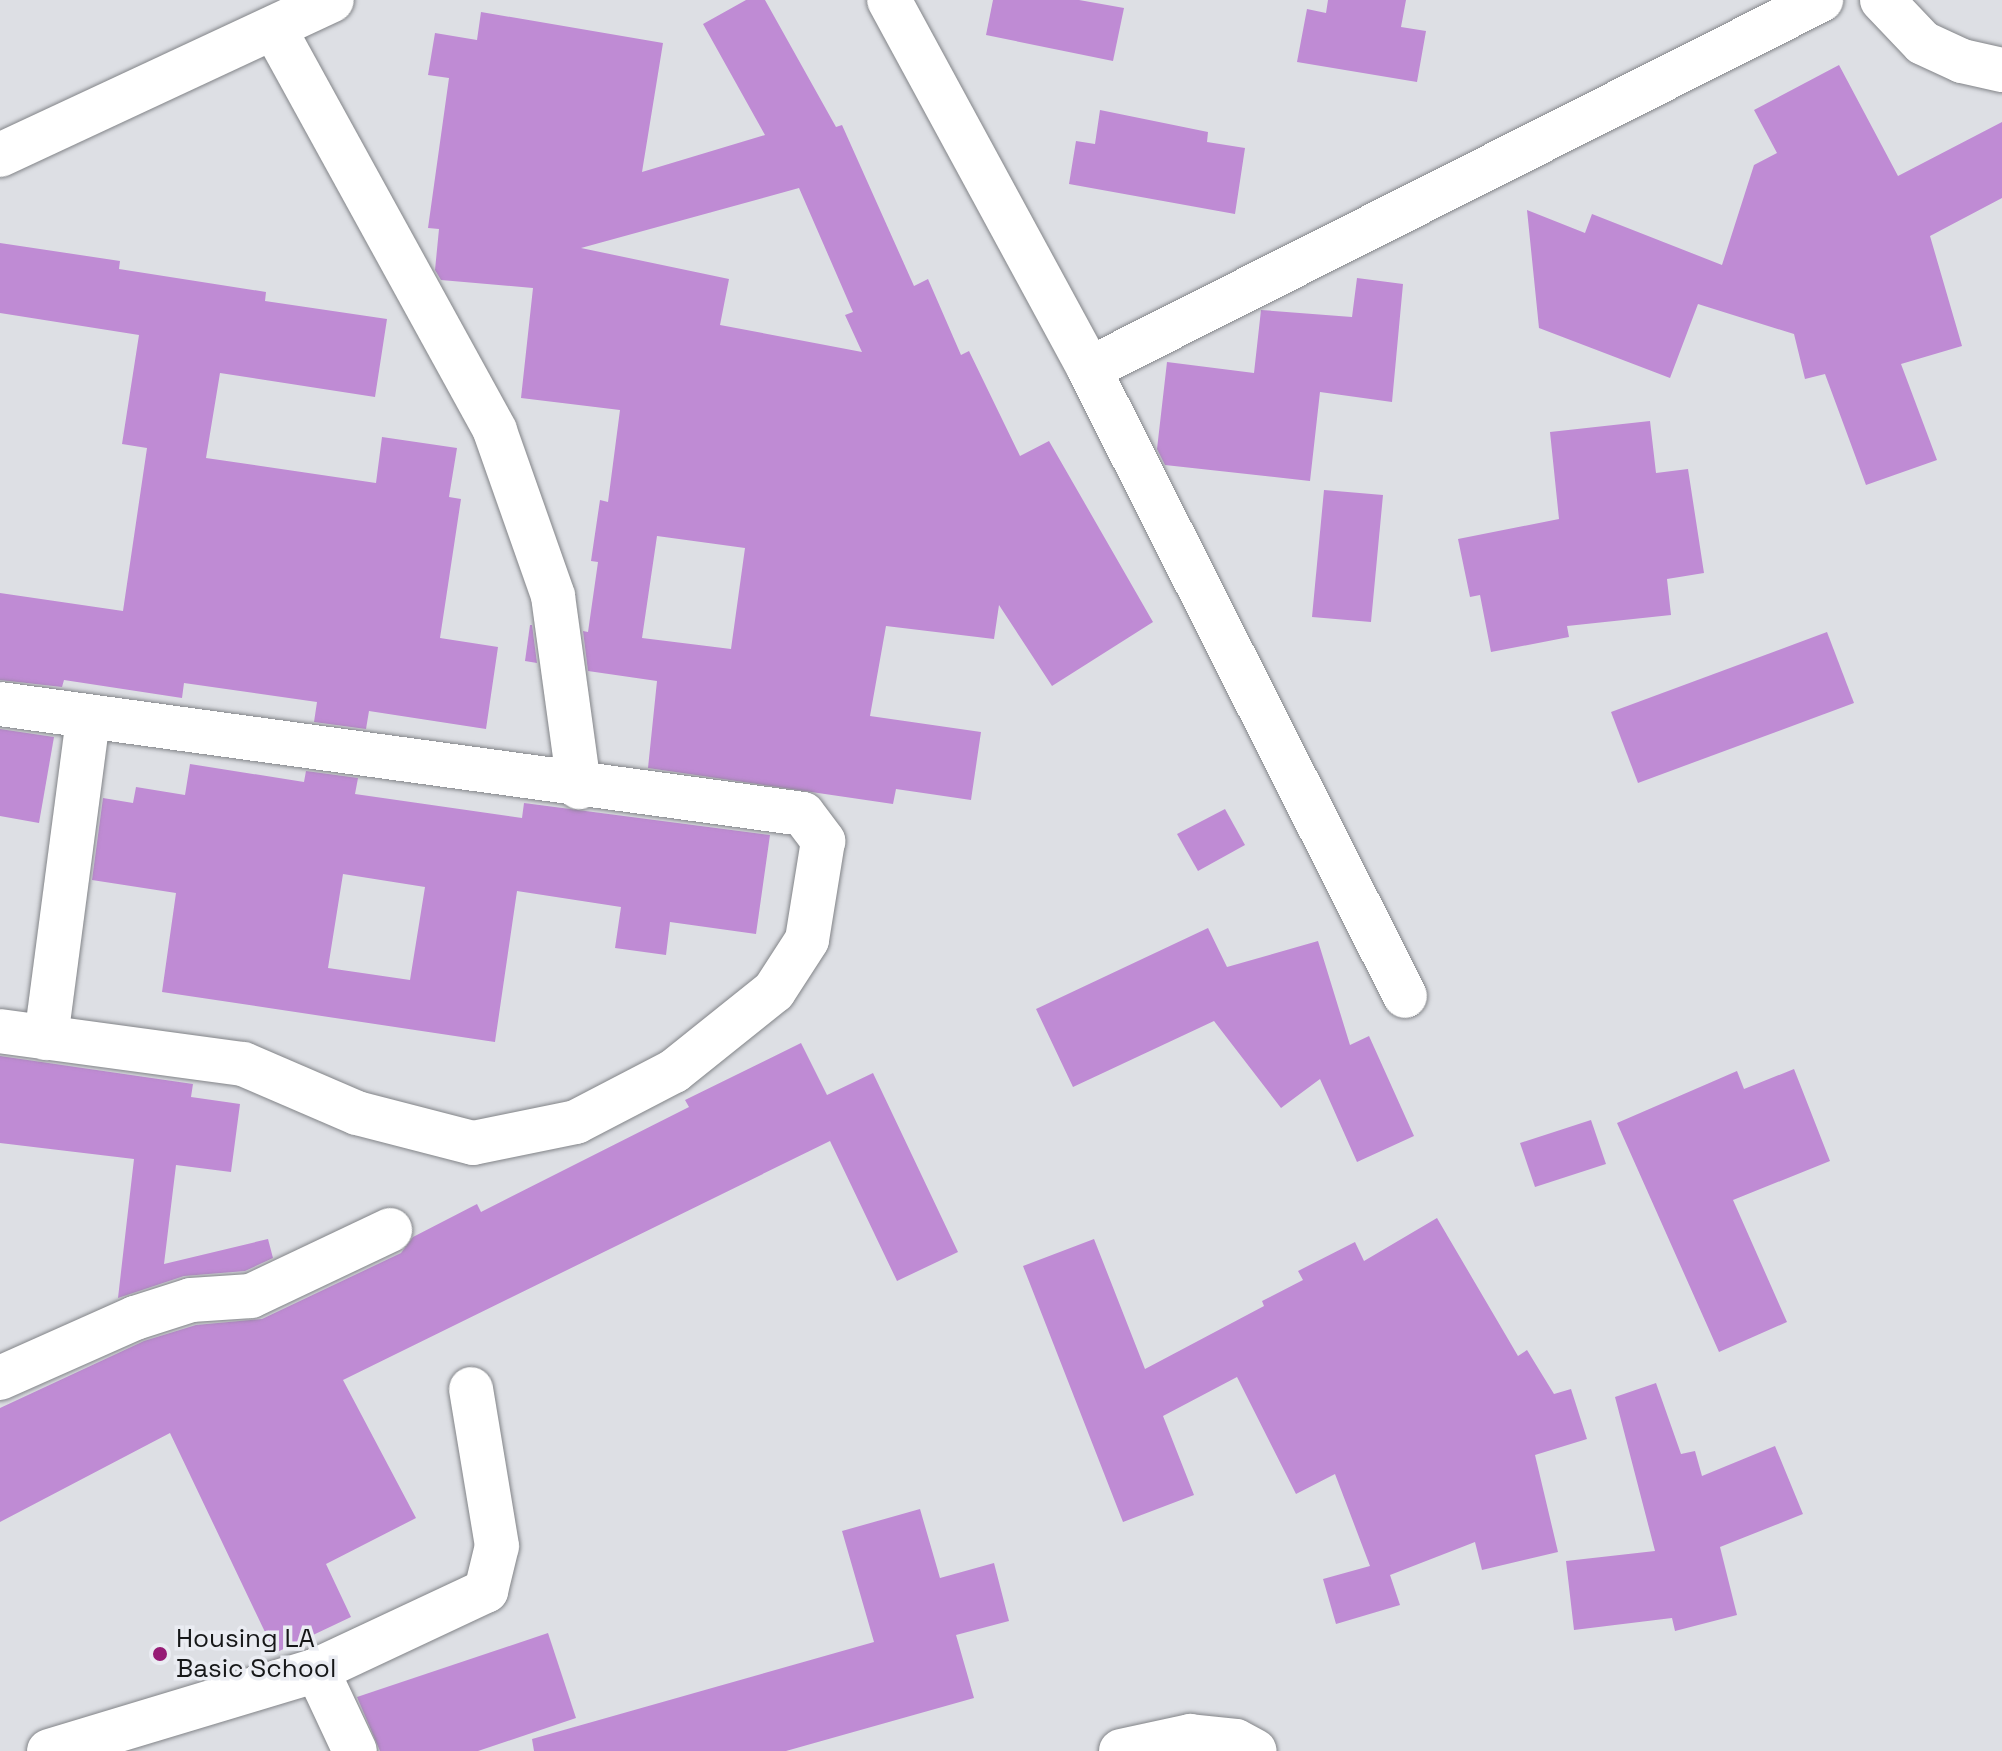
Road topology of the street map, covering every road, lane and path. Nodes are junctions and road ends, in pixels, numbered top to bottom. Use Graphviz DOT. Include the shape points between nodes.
graph roads {
  1 [pos="332,0"];
  2 [pos="889,0"];
  3 [pos="1821,0"];
  4 [pos="1882,0"];
  5 [pos="275,30"];
  6 [pos="2002,70"];
  7 [pos="0,155"];
  8 [pos="1089,369"];
  9 [pos="0,704"];
  10 [pos="88,717"];
  11 [pos="579,787"];
  12 [pos="1405,996"];
  13 [pos="0,1031"];
  14 [pos="46,1038"];
  15 [pos="390,1230"];
  16 [pos="0,1378"];
  17 [pos="471,1389"];
  18 [pos="317,1670"];
  19 [pos="49,1751"];
  20 [pos="355,1751"];
  21 [pos="1121,1751"];
  22 [pos="1255,1751"];
  1 -- 5 [label="street"];
  2 -- 8 [label="street"];
  3 -- 8 [label="street"];
  4 -- 6 [label="street" via="1923,43 1962,61"];
  5 -- 7 [label="street"];
  5 -- 11 [label="street" via="495,431 553,596"];
  8 -- 12 [label="street"];
  9 -- 10 [label="street"];
  10 -- 11 [label="street"];
  10 -- 14 [label="street"];
  11 -- 14 [label="street" via="803,814 823,841 807,940 774,991 674,1071 576,1122 473,1143 357,1113 243,1064"];
  13 -- 14 [label="street"];
  15 -- 16 [label="street" via="251,1296 191,1300 135,1318"];
  17 -- 18 [label="street" via="497,1546 486,1591"];
  18 -- 19 [label="street"];
  18 -- 20 [label="street"];
  21 -- 22 [label="street" via="1190,1736 1236,1741"];
}
